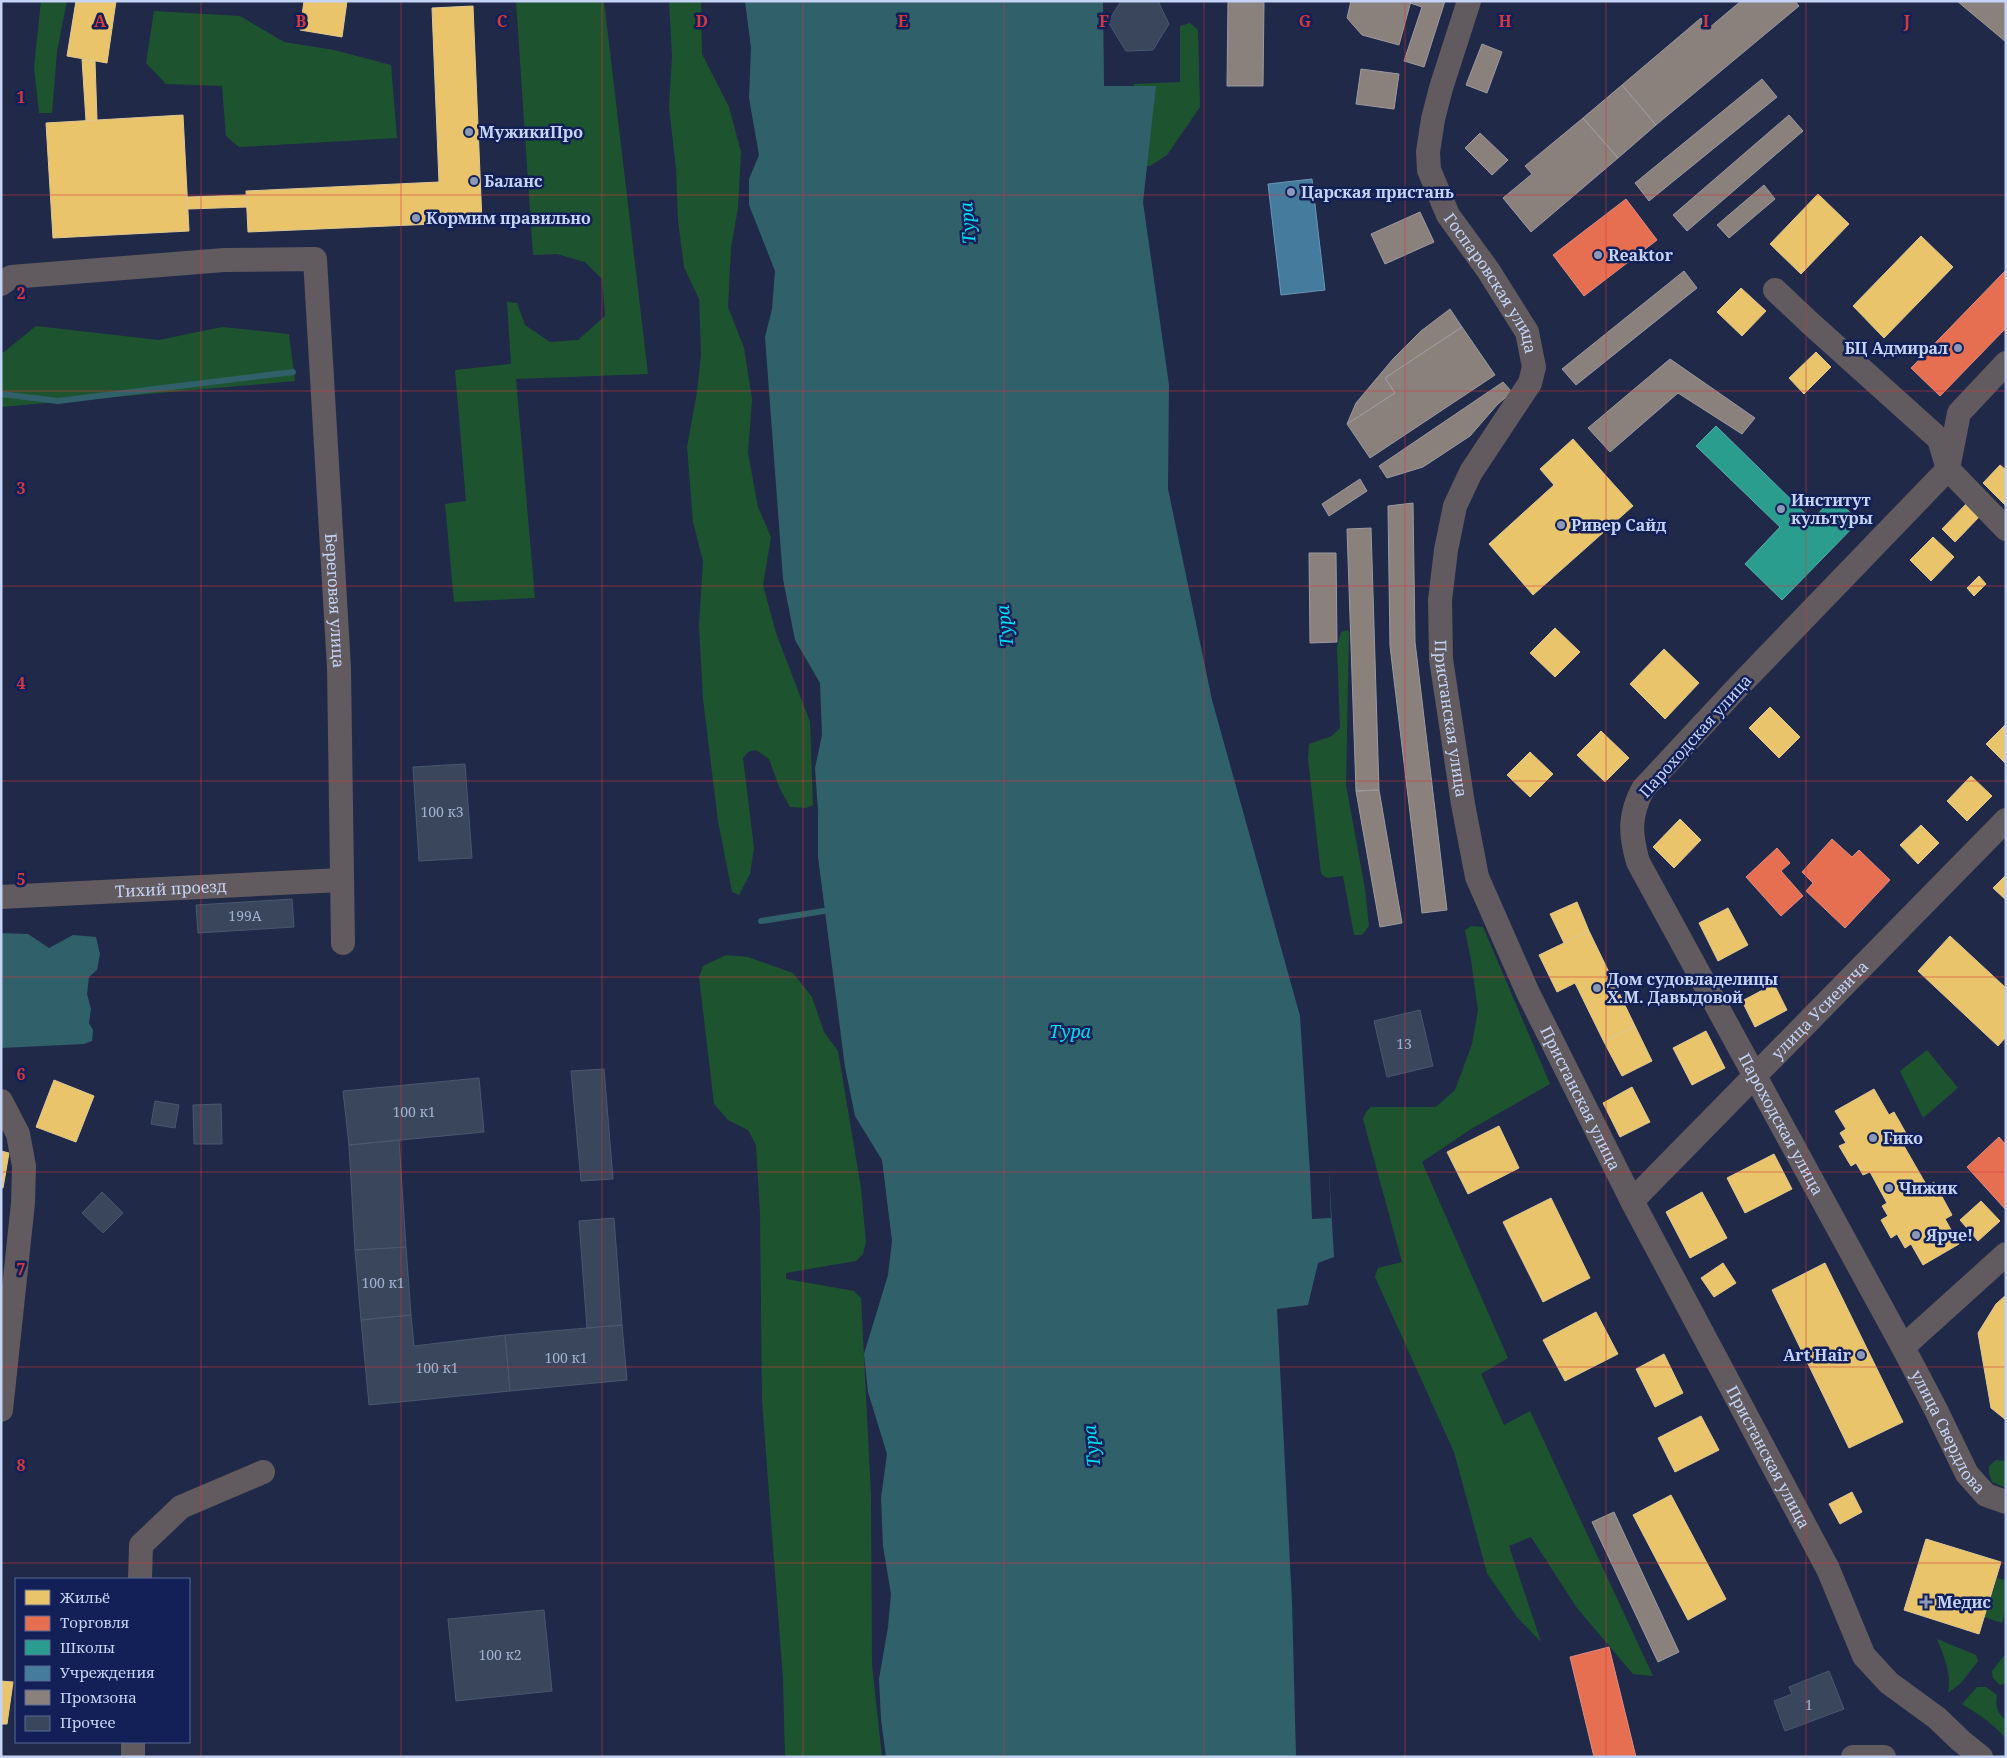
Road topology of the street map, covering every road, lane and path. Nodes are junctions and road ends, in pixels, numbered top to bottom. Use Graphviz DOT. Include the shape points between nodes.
graph roads {
  1 [pos="1469,1"];
  2 [pos="1,284"];
  3 [pos="1775,290"];
  4 [pos="2006,363"];
  5 [pos="1534,368"];
  6 [pos="1948,469"];
  7 [pos="2006,529"];
  8 [pos="2006,820"];
  9 [pos="341,880"];
  10 [pos="1,897"];
  11 [pos="343,943"];
  12 [pos="1755,1076"];
  13 [pos="1,1101"];
  14 [pos="1632,1201"];
  15 [pos="2006,1254"];
  16 [pos="1903,1347"];
  17 [pos="1,1410"];
  18 [pos="263,1472"];
  19 [pos="2006,1502"];
  20 [pos="140,1578"];
  21 [pos="133,1743"];
  22 [pos="132,1757"];
  23 [pos="1853,1757"];
  24 [pos="1884,1757"];
  25 [pos="1981,1757"];
  1 -- 5 [label="street, Госпаровская улица" via="1435,111 1428,152 1429,170 1448,215 1527,332"];
  2 -- 9 [label="street, Береговая улица" via="11,278 224,260 315,259 339,668"];
  3 -- 6 [label="street" via="1939,439"];
  4 -- 6 [label="street" via="1959,413"];
  5 -- 14 [label="street, Пристанская улица" via="1530,383 1471,472 1455,506 1440,600 1441,659 1463,804 1478,877 1528,993"];
  6 -- 7 [label="street"];
  6 -- 12 [label="street, Пароходская улица" via="1684,744 1637,801 1632,840 1638,862"];
  8 -- 12 [label="street, улица Усиевича"];
  9 -- 10 [label="street, Тихий проезд"];
  9 -- 11 [label="street, Береговая улица"];
  12 -- 14 [label="street, улица Усиевича"];
  12 -- 16 [label="street, Пароходская улица"];
  13 -- 17 [label="street" via="18,1134 24,1166"];
  14 -- 25 [label="street, Пристанская улица" via="1828,1569 1864,1656 1889,1684 1937,1718"];
  15 -- 16 [label="street"];
  16 -- 19 [label="street, улица Свердлова" via="1967,1474 1986,1495"];
  18 -- 20 [label="street" via="181,1507 142,1545"];
  21 -- 22 [label="street"];
  23 -- 24 [label="street"];
}
